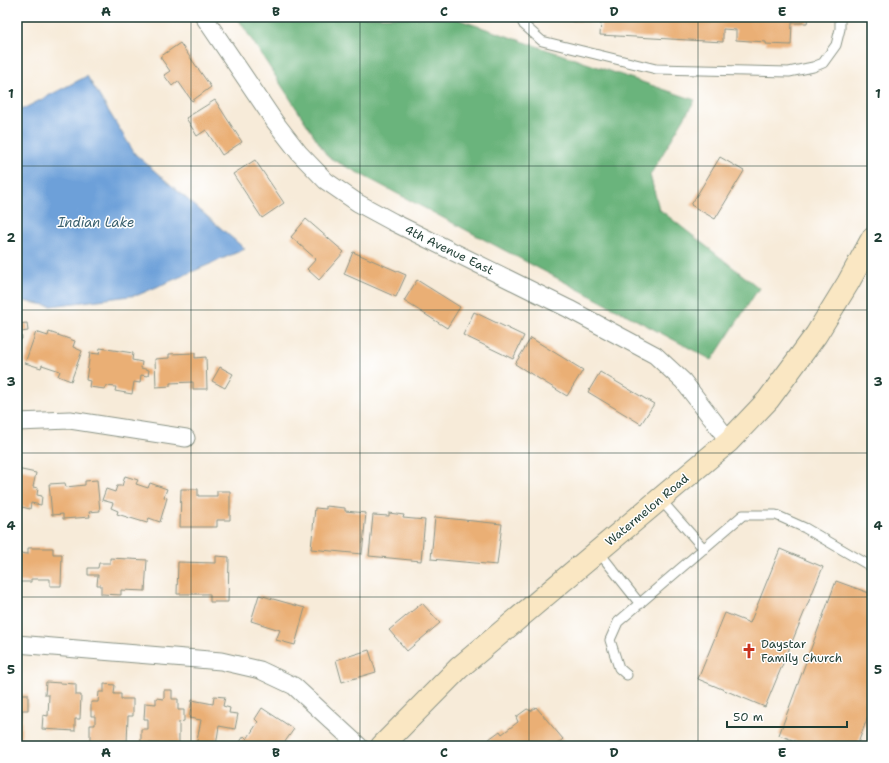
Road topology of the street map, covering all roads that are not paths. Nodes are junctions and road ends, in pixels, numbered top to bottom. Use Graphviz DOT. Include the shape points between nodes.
graph roads {
  1 [pos="204,17"];
  2 [pos="520,17"];
  3 [pos="840,17"];
  4 [pos="872,239"];
  5 [pos="17,422"];
  6 [pos="186,438"];
  7 [pos="729,441"];
  8 [pos="660,499"];
  9 [pos="704,549"];
  10 [pos="598,551"];
  11 [pos="872,567"];
  12 [pos="640,604"];
  13 [pos="17,644"];
  14 [pos="627,675"];
  15 [pos="359,746"];
  16 [pos="382,746"];
  1 -- 7 [label="street, 4th Avenue East" via="275,122 299,153 326,181 358,203 393,222 569,308 655,355 683,381"];
  2 -- 3 [label="lane" via="524,25 542,41 656,69 788,72 813,68 823,63 836,45"];
  4 -- 7 [label="main road, Watermelon Road" via="816,335 768,400"];
  5 -- 6 [label="street" via="70,420"];
  7 -- 8 [label="main road, Watermelon Road"];
  8 -- 9 [label="lane"];
  8 -- 10 [label="main road, Watermelon Road"];
  9 -- 11 [label="lane" via="743,515 776,515 805,528"];
  9 -- 12 [label="lane"];
  10 -- 12 [label="lane"];
  10 -- 16 [label="main road, Watermelon Road" via="459,668"];
  12 -- 14 [label="lane" via="618,622 610,640 618,668"];
  13 -- 15 [label="street" via="221,661 260,670 294,686"];
}
